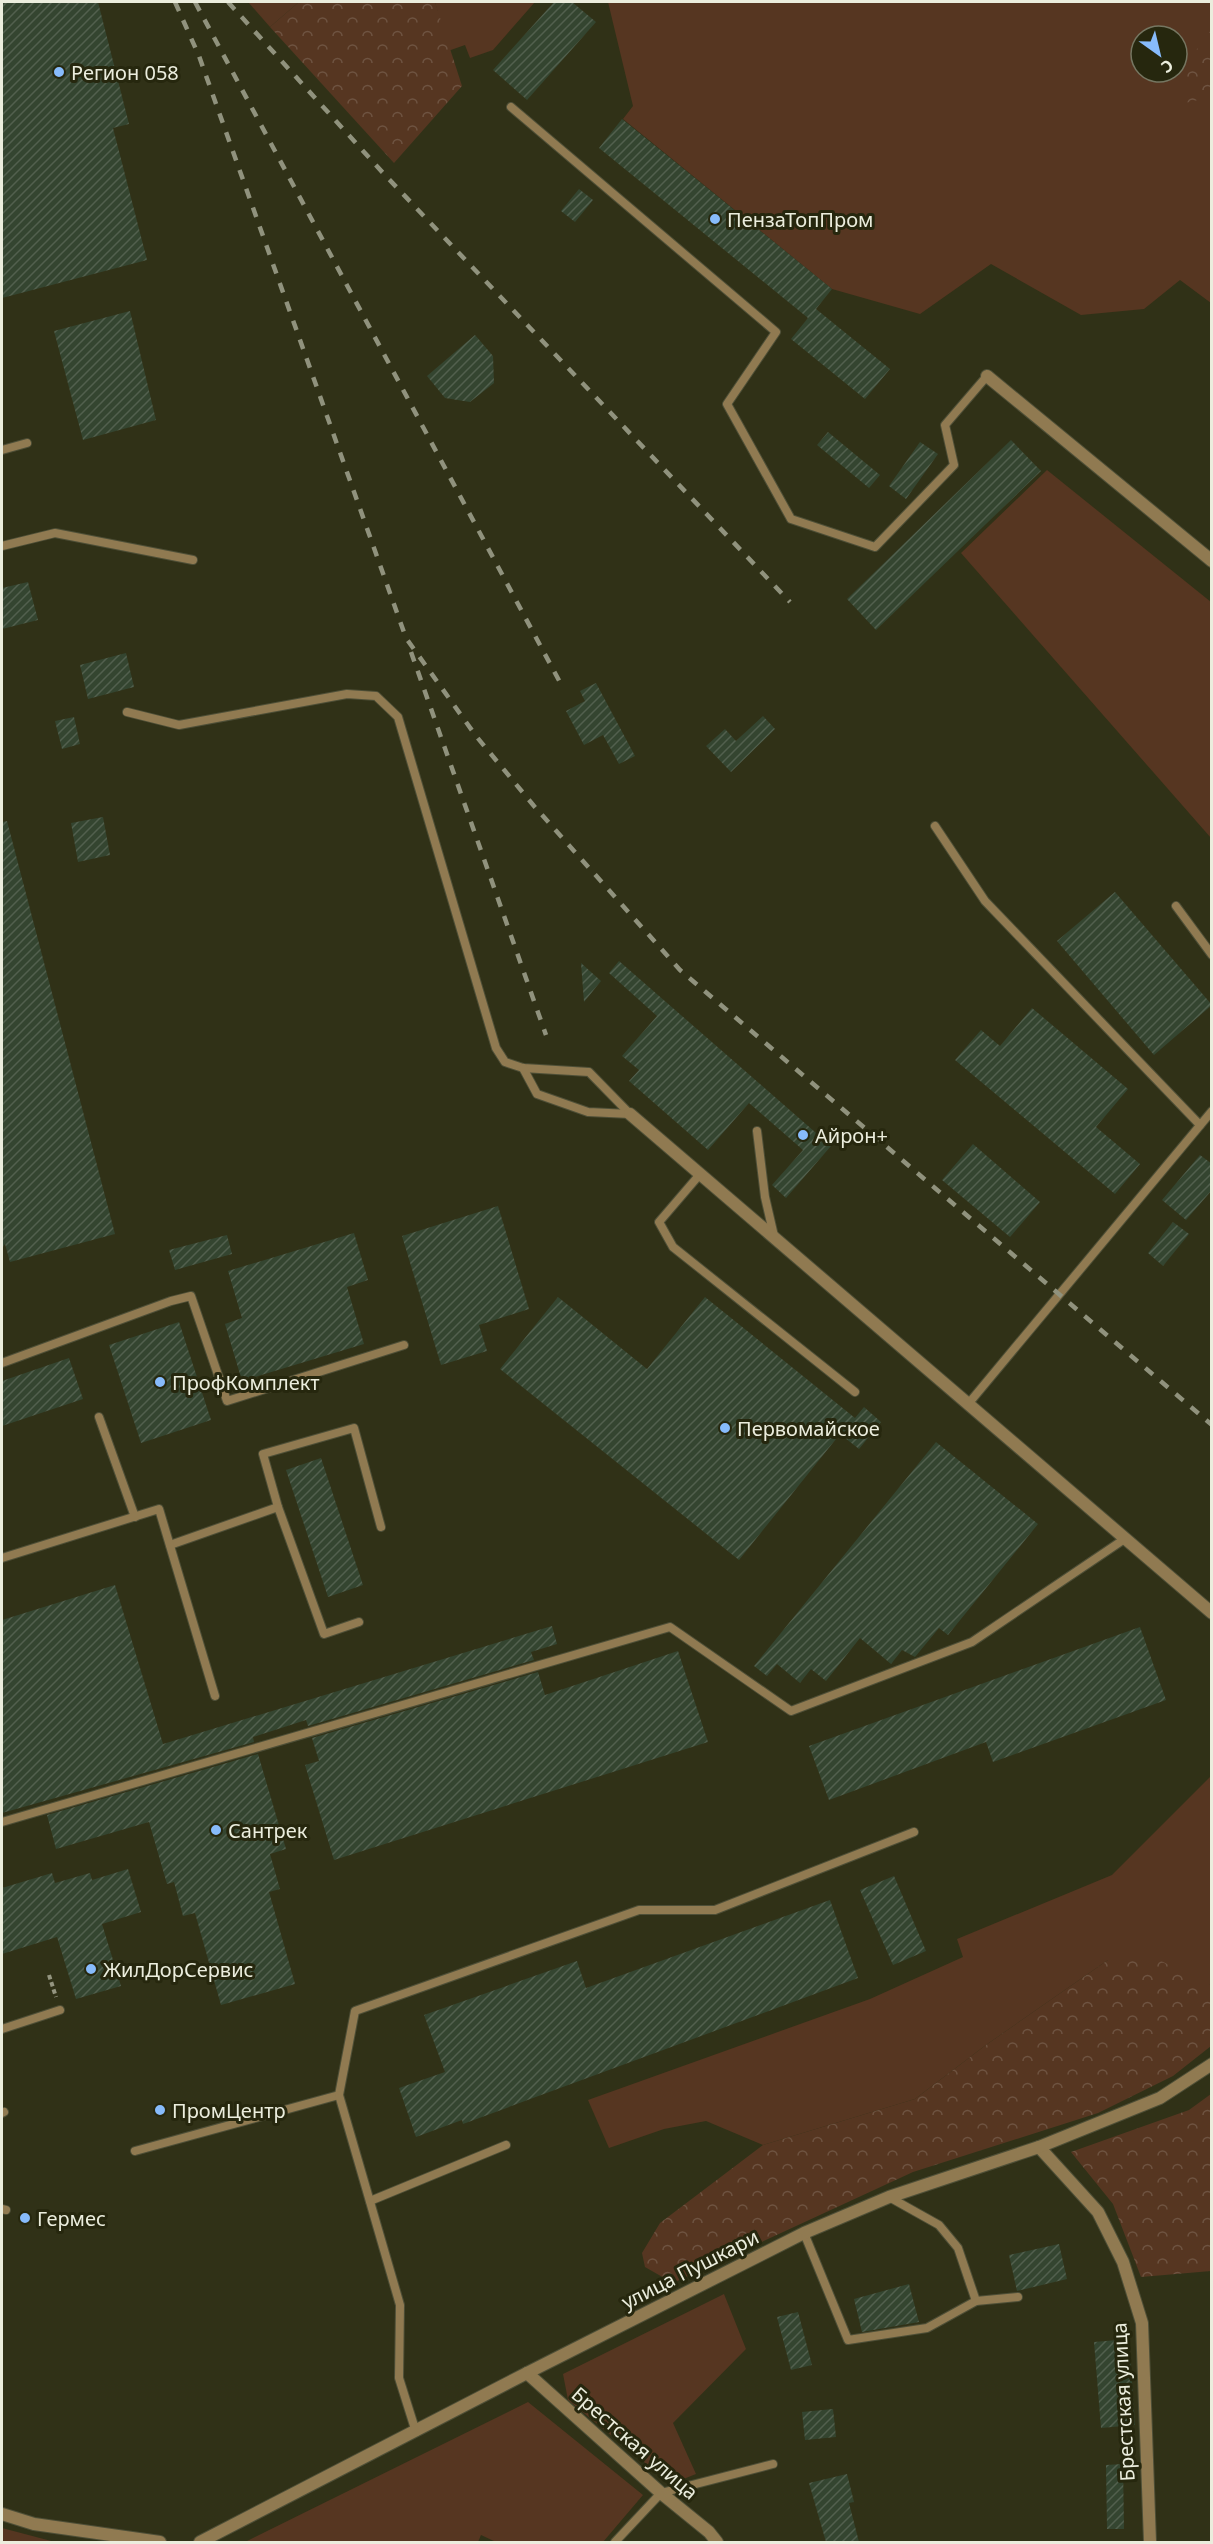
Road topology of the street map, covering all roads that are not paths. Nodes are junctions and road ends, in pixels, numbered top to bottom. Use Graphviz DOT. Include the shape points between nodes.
graph roads {
  1 [pos="511,107"];
  2 [pos="987,376"];
  3 [pos="27,444"];
  4 [pos="2,450"];
  5 [pos="2,546"];
  6 [pos="193,560"];
  7 [pos="1212,561"];
  8 [pos="127,712"];
  9 [pos="935,826"];
  10 [pos="1176,906"];
  11 [pos="1212,956"];
  12 [pos="523,1068"];
  13 [pos="1212,1111"];
  14 [pos="630,1113"];
  15 [pos="1200,1125"];
  16 [pos="757,1131"];
  17 [pos="701,1173"];
  18 [pos="774,1236"];
  19 [pos="404,1345"];
  20 [pos="2,1363"];
  21 [pos="855,1392"];
  22 [pos="969,1403"];
  23 [pos="99,1417"];
  24 [pos="278,1507"];
  25 [pos="135,1516"];
  26 [pos="381,1527"];
  27 [pos="1126,1538"];
  28 [pos="170,1545"];
  29 [pos="2,1558"];
  30 [pos="1212,1613"];
  31 [pos="359,1622"];
  32 [pos="215,1696"];
  33 [pos="2,1822"];
  34 [pos="914,1832"];
  35 [pos="60,2010"];
  36 [pos="2,2030"];
  37 [pos="1212,2064"];
  38 [pos="339,2095"];
  39 [pos="506,2145"];
  40 [pos="1039,2147"];
  41 [pos="135,2151"];
  42 [pos="889,2197"];
  43 [pos="370,2201"];
  44 [pos="804,2234"];
  45 [pos="1018,2297"];
  46 [pos="976,2301"];
  47 [pos="527,2373"];
  48 [pos="416,2432"];
  49 [pos="773,2464"];
  50 [pos="661,2493"];
  51 [pos="2,2514"];
  52 [pos="160,2542"];
  53 [pos="200,2542"];
  54 [pos="615,2542"];
  55 [pos="717,2542"];
  56 [pos="1150,2542"];
  1 -- 2 [label="lane" via="776,332 727,404 791,519 875,547 954,465 945,425"];
  2 -- 7 [label="street"];
  3 -- 4 [label="lane"];
  5 -- 6 [label="lane" via="55,533"];
  8 -- 12 [label="lane" via="179,725 347,694 376,696 398,717 496,1048 505,1062"];
  9 -- 15 [label="lane" via="985,901"];
  10 -- 11 [label="lane"];
  12 -- 14 [label="lane" via="589,1072"];
  12 -- 14 [label="lane" via="537,1094 588,1112"];
  13 -- 15 [label="lane"];
  14 -- 17 [label="street"];
  15 -- 22 [label="lane"];
  16 -- 18 [label="lane"];
  17 -- 18 [label="street"];
  17 -- 21 [label="lane" via="660,1222 673,1247"];
  18 -- 22 [label="street"];
  19 -- 20 [label="lane" via="227,1401 191,1296"];
  22 -- 27 [label="street"];
  23 -- 25 [label="lane"];
  24 -- 26 [label="lane" via="263,1454 354,1428"];
  24 -- 28 [label="lane"];
  24 -- 31 [label="lane" via="324,1634"];
  25 -- 28 [label="lane" via="159,1509"];
  25 -- 29 [label="lane"];
  27 -- 30 [label="street"];
  27 -- 33 [label="lane" via="972,1642 791,1711 670,1627"];
  28 -- 32 [label="lane"];
  34 -- 38 [label="lane" via="715,1910 639,1910 355,2011"];
  35 -- 36 [label="lane"];
  37 -- 40 [label="street, улица Пушкари" via="1160,2098"];
  38 -- 41 [label="lane"];
  38 -- 43 [label="lane"];
  39 -- 43 [label="lane"];
  40 -- 42 [label="street, улица Пушкари"];
  40 -- 56 [label="street, Брестская улица" via="1098,2212 1123,2262 1142,2324"];
  42 -- 44 [label="street, улица Пушкари"];
  42 -- 46 [label="lane" via="939,2225 958,2248"];
  43 -- 48 [label="lane" via="400,2305 399,2378"];
  44 -- 46 [label="lane" via="848,2340 927,2328"];
  44 -- 47 [label="street, улица Пушкари"];
  45 -- 46 [label="lane"];
  47 -- 48 [label="street, улица Пушкари"];
  47 -- 50 [label="street, Брестская улица"];
  48 -- 53 [label="street, улица Пушкари"];
  49 -- 50 [label="lane"];
  50 -- 54 [label="lane"];
  50 -- 55 [label="street, Брестская улица"];
  51 -- 52 [label="street" via="34,2524"];
}
